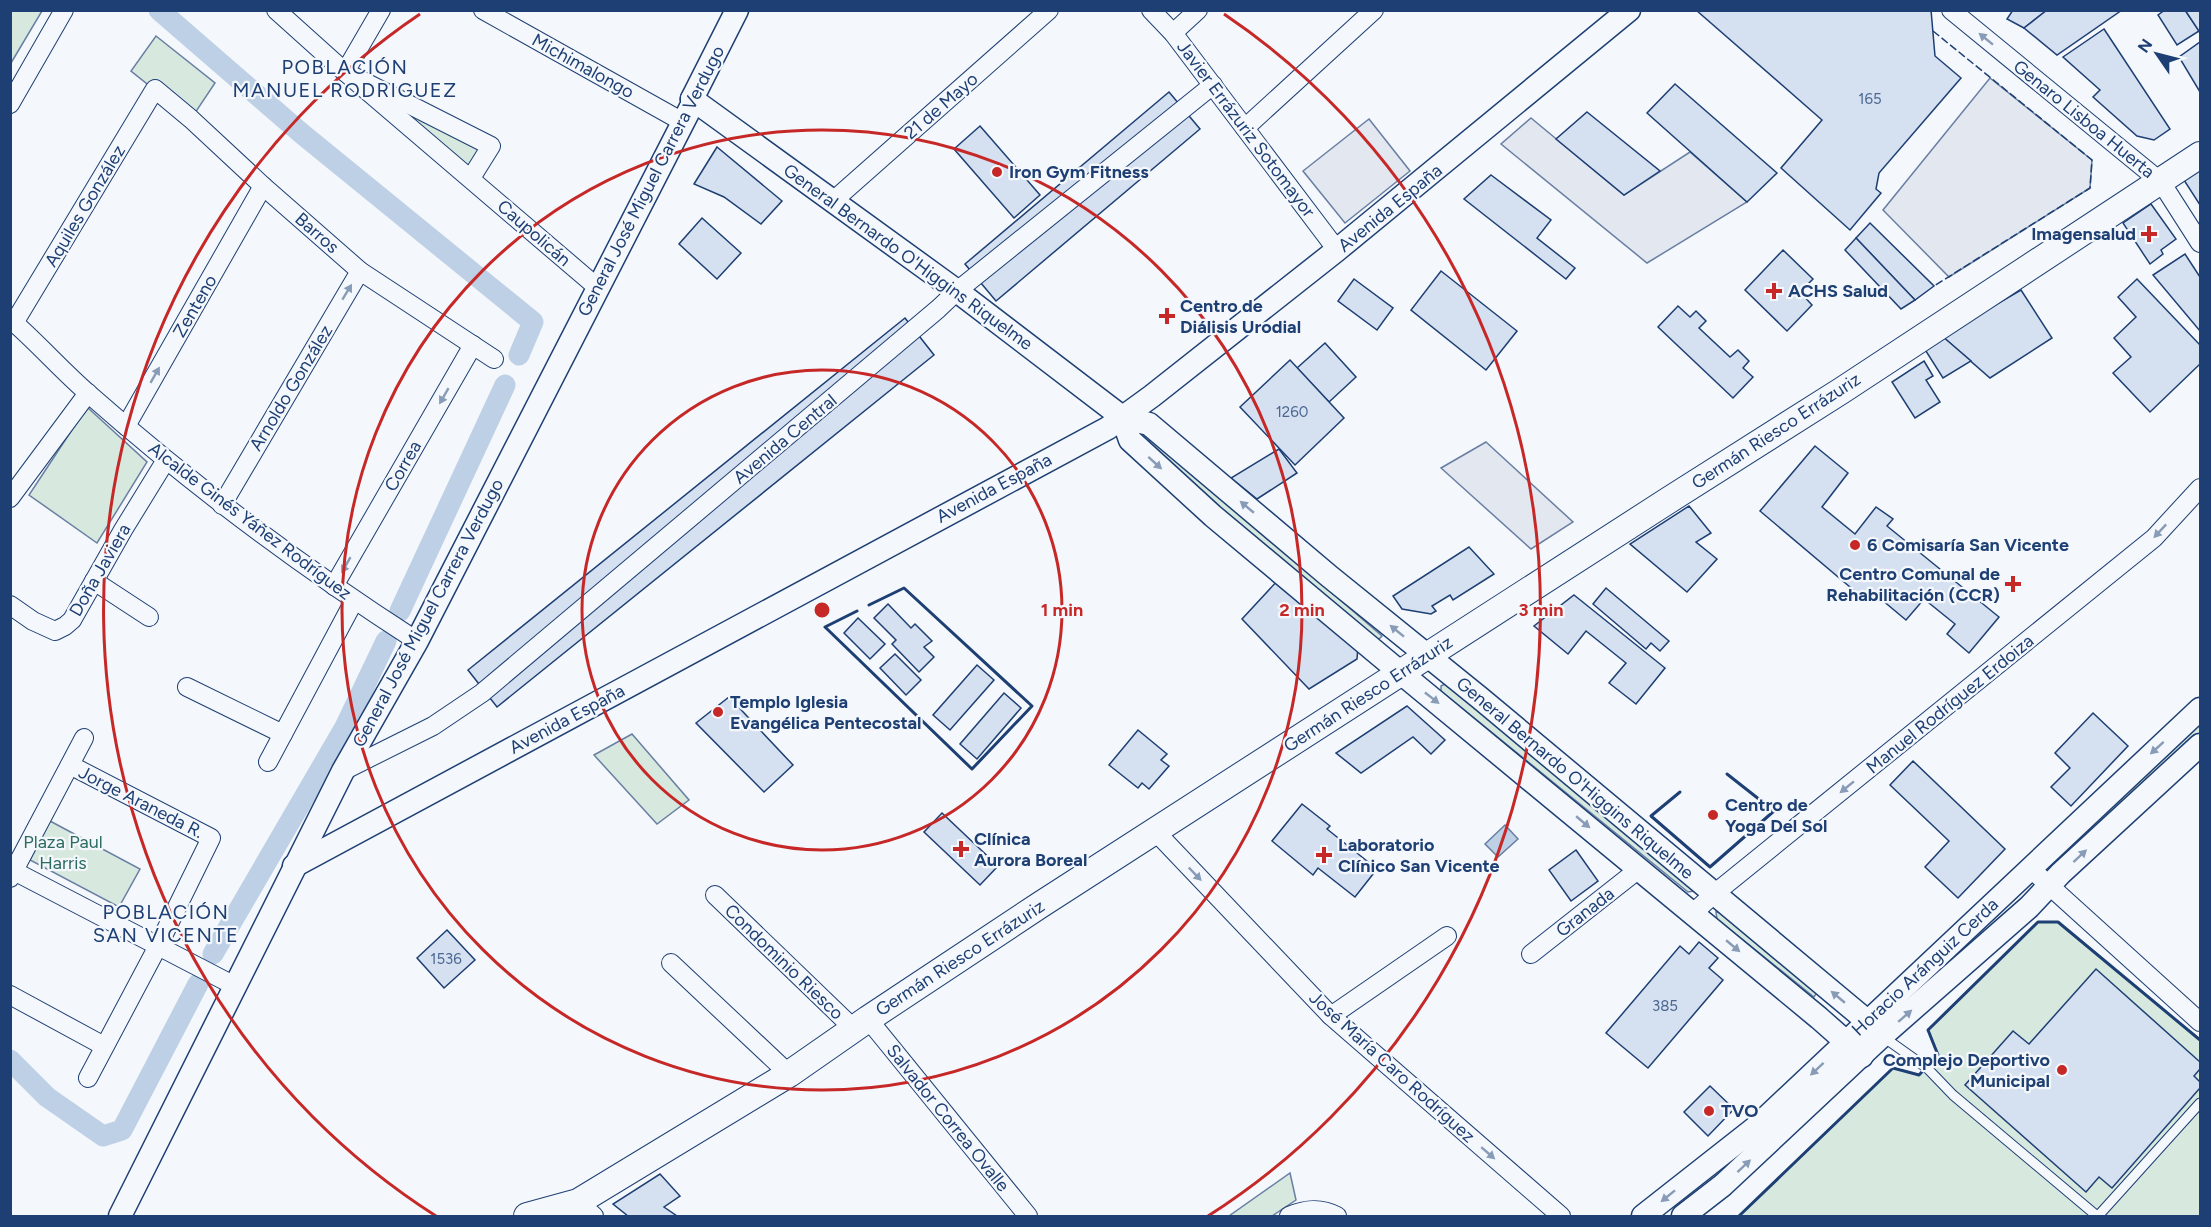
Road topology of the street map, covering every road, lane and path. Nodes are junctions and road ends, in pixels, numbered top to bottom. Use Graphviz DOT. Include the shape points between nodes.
graph roads {
  1 [pos="64,10"];
  2 [pos="276,10"];
  3 [pos="381,10"];
  4 [pos="483,10"];
  5 [pos="737,10"];
  6 [pos="1049,10"];
  7 [pos="1151,10"];
  8 [pos="1198,10"];
  9 [pos="1374,10"];
  10 [pos="1629,10"];
  11 [pos="1951,10"];
  12 [pos="1173,33"];
  13 [pos="345,72"];
  14 [pos="1213,85"];
  15 [pos="155,89"];
  16 [pos="692,99"];
  17 [pos="10,104"];
  18 [pos="683,122"];
  19 [pos="1245,128"];
  20 [pos="2200,155"];
  21 [pos="471,178"];
  22 [pos="2161,182"];
  23 [pos="263,186"];
  24 [pos="833,201"];
  25 [pos="2200,243"];
  26 [pos="1337,250"];
  27 [pos="360,270"];
  28 [pos="598,288"];
  29 [pos="957,291"];
  30 [pos="12,321"];
  31 [pos="473,345"];
  32 [pos="494,359"];
  33 [pos="88,393"];
  34 [pos="1122,417"];
  35 [pos="126,426"];
  36 [pos="166,460"];
  37 [pos="2200,488"];
  38 [pos="10,498"];
  39 [pos="222,505"];
  40 [pos="94,581"];
  41 [pos="334,586"];
  42 [pos="354,601"];
  43 [pos="10,605"];
  44 [pos="149,617"];
  45 [pos="417,641"];
  46 [pos="1428,656"];
  47 [pos="1401,673"];
  48 [pos="187,687"];
  49 [pos="2200,709"];
  50 [pos="283,734"];
  51 [pos="84,738"];
  52 [pos="2200,745"];
  53 [pos="268,762"];
  54 [pos="70,765"];
  55 [pos="343,771"];
  56 [pos="1155,831"];
  57 [pos="294,866"];
  58 [pos="1639,869"];
  59 [pos="2031,869"];
  60 [pos="12,873"];
  61 [pos="2049,885"];
  62 [pos="1714,894"];
  63 [pos="715,895"];
  64 [pos="1693,913"];
  65 [pos="1447,936"];
  66 [pos="158,946"];
  67 [pos="1531,954"];
  68 [pos="671,963"];
  69 [pos="235,986"];
  70 [pos="10,995"];
  71 [pos="1331,1016"];
  72 [pos="2200,1023"];
  73 [pos="861,1024"];
  74 [pos="1875,1028"];
  75 [pos="104,1046"];
  76 [pos="1854,1048"];
  77 [pos="789,1074"];
  78 [pos="88,1078"];
  79 [pos="2200,1103"];
  80 [pos="586,1209"];
  81 [pos="1296,1213"];
  82 [pos="120,1216"];
  83 [pos="527,1216"];
  84 [pos="1028,1216"];
  85 [pos="1336,1216"];
  86 [pos="1561,1216"];
  87 [pos="1643,1216"];
  88 [pos="1683,1216"];
  89 [pos="2098,1216"];
  1 -- 17 [label="street"];
  2 -- 13 [label="street, Caupolicán"];
  3 -- 13 [label="street"];
  4 -- 18 [label="street, Michimalongo"];
  5 -- 16 [label="street, General José Miguel Carrera Verdugo"];
  6 -- 24 [label="street, 21 de Mayo"];
  7 -- 12 [label="street, Javier Errázuriz Sotomayor"];
  8 -- 12 [label="street"];
  9 -- 19 [label="street"];
  10 -- 26 [label="street, Avenida España"];
  22 -- 11 [label="street, Genaro Lisboa Huerta, one-way"];
  12 -- 14 [label="street, Javier Errázuriz Sotomayor"];
  13 -- 21 [label="street, Caupolicán"];
  13 -- 21 [label="street, Caupolicán" via="491,146"];
  14 -- 19 [label="street, Javier Errázuriz Sotomayor"];
  14 -- 29 [label="street, Avenida Central"];
  15 -- 23 [label="street, Barros"];
  15 -- 30 [label="street, Aquiles González"];
  16 -- 18 [label="street, General José Miguel Carrera Verdugo"];
  16 -- 24 [label="street, General Bernardo O'Higgins Riquelme"];
  18 -- 28 [label="street, General José Miguel Carrera Verdugo"];
  19 -- 26 [label="street, Javier Errázuriz Sotomayor"];
  20 -- 22 [label="main road, Germán Riesco Errázuriz"];
  21 -- 28 [label="street, Caupolicán"];
  22 -- 25 [label="street, Genaro Lisboa Huerta"];
  22 -- 46 [label="main road, Germán Riesco Errázuriz"];
  23 -- 27 [label="street, Barros"];
  35 -- 23 [label="street, Zenteno, one-way"];
  24 -- 29 [label="street, General Bernardo O'Higgins Riquelme"];
  26 -- 34 [label="street, Avenida España"];
  27 -- 31 [label="street, Barros"];
  39 -- 27 [label="street, Arnoldo González, one-way"];
  28 -- 45 [label="street, General José Miguel Carrera Verdugo"];
  29 -- 34 [label="street, General Bernardo O'Higgins Riquelme"];
  29 -- 55 [label="street, Avenida Central" via="482,693 433,726"];
  30 -- 33 [label="street, Alcalde Ginés Yáñez Rodríguez"];
  31 -- 32 [label="street, Barros"];
  31 -- 41 [label="street, Correa, one-way"];
  33 -- 35 [label="street, Alcalde Ginés Yáñez Rodríguez"];
  33 -- 38 [label="street"];
  46 -- 34 [label="street, General Bernardo O'Higgins Riquelme, one-way" via="1149,424"];
  34 -- 47 [label="street, General Bernardo O'Higgins Riquelme, one-way" via="1130,440 1213,516"];
  34 -- 57 [label="street, Avenida España"];
  35 -- 36 [label="street, Alcalde Ginés Yáñez Rodríguez"];
  36 -- 39 [label="street, Alcalde Ginés Yáñez Rodríguez"];
  36 -- 40 [label="street, Doña Javiera"];
  37 -- 62 [label="street, Manuel Rodríguez Erdoiza, one-way" via="2154,538"];
  39 -- 41 [label="street, Alcalde Ginés Yáñez Rodríguez"];
  40 -- 43 [label="street, Doña Javiera" via="72,620 55,631"];
  40 -- 44 [label="street"];
  41 -- 42 [label="street, Alcalde Ginés Yáñez Rodríguez"];
  42 -- 45 [label="street, Alcalde Ginés Yáñez Rodríguez"];
  42 -- 50 [label="street"];
  45 -- 55 [label="street, General José Miguel Carrera Verdugo"];
  46 -- 47 [label="main road, Germán Riesco Errázuriz"];
  46 -- 62 [label="street, General Bernardo O'Higgins Riquelme"];
  47 -- 56 [label="main road, Germán Riesco Errázuriz"];
  47 -- 58 [label="street, General Bernardo O'Higgins Riquelme, one-way"];
  48 -- 50 [label="street"];
  49 -- 59 [label="street, Horacio Aránguiz Cerda, one-way"];
  50 -- 53 [label="street"];
  51 -- 54 [label="street"];
  61 -- 52 [label="street, Horacio Aránguiz Cerda, one-way"];
  54 -- 60 [label="street"];
  54 -- 66 [label="street, Jorge Araneda R." via="211,838"];
  55 -- 57 [label="street, General José Miguel Carrera Verdugo"];
  56 -- 71 [label="street, José María Caro Rodríguez, one-way"];
  56 -- 73 [label="main road, Germán Riesco Errázuriz"];
  57 -- 69 [label="street, General José Miguel Carrera Verdugo"];
  58 -- 64 [label="street, General Bernardo O'Higgins Riquelme"];
  58 -- 67 [label="street, Granada"];
  59 -- 61 [label="street"];
  59 -- 74 [label="street, Horacio Aránguiz Cerda"];
  60 -- 66 [label="street"];
  61 -- 72 [label="street"];
  74 -- 61 [label="street, Horacio Aránguiz Cerda, one-way" via="2029,907"];
  62 -- 64 [label="street, Manuel Rodríguez Erdoiza"];
  74 -- 62 [label="street, General Bernardo O'Higgins Riquelme, one-way"];
  63 -- 73 [label="street, Condominio Riesco"];
  64 -- 76 [label="street, General Bernardo O'Higgins Riquelme, one-way"];
  65 -- 71 [label="street"];
  66 -- 69 [label="street"];
  66 -- 75 [label="street"];
  68 -- 77 [label="street"];
  69 -- 82 [label="street, General José Miguel Carrera Verdugo"];
  70 -- 75 [label="street"];
  71 -- 86 [label="street, José María Caro Rodríguez, one-way"];
  73 -- 77 [label="main road, Germán Riesco Errázuriz"];
  73 -- 84 [label="street, Salvador Correa Ovalle"];
  74 -- 76 [label="street, Horacio Aránguiz Cerda"];
  74 -- 89 [label="lane"];
  75 -- 78 [label="street"];
  76 -- 87 [label="street, Horacio Aránguiz Cerda, one-way"];
  88 -- 76 [label="street, Horacio Aránguiz Cerda, one-way" via="1723,1185"];
  77 -- 80 [label="main road, Germán Riesco Errázuriz"];
  79 -- 89 [label="lane"];
  80 -- 83 [label="main road, Germán Riesco Errázuriz"];
  81 -- 85 [label="street" via="1319,1210"];
}
